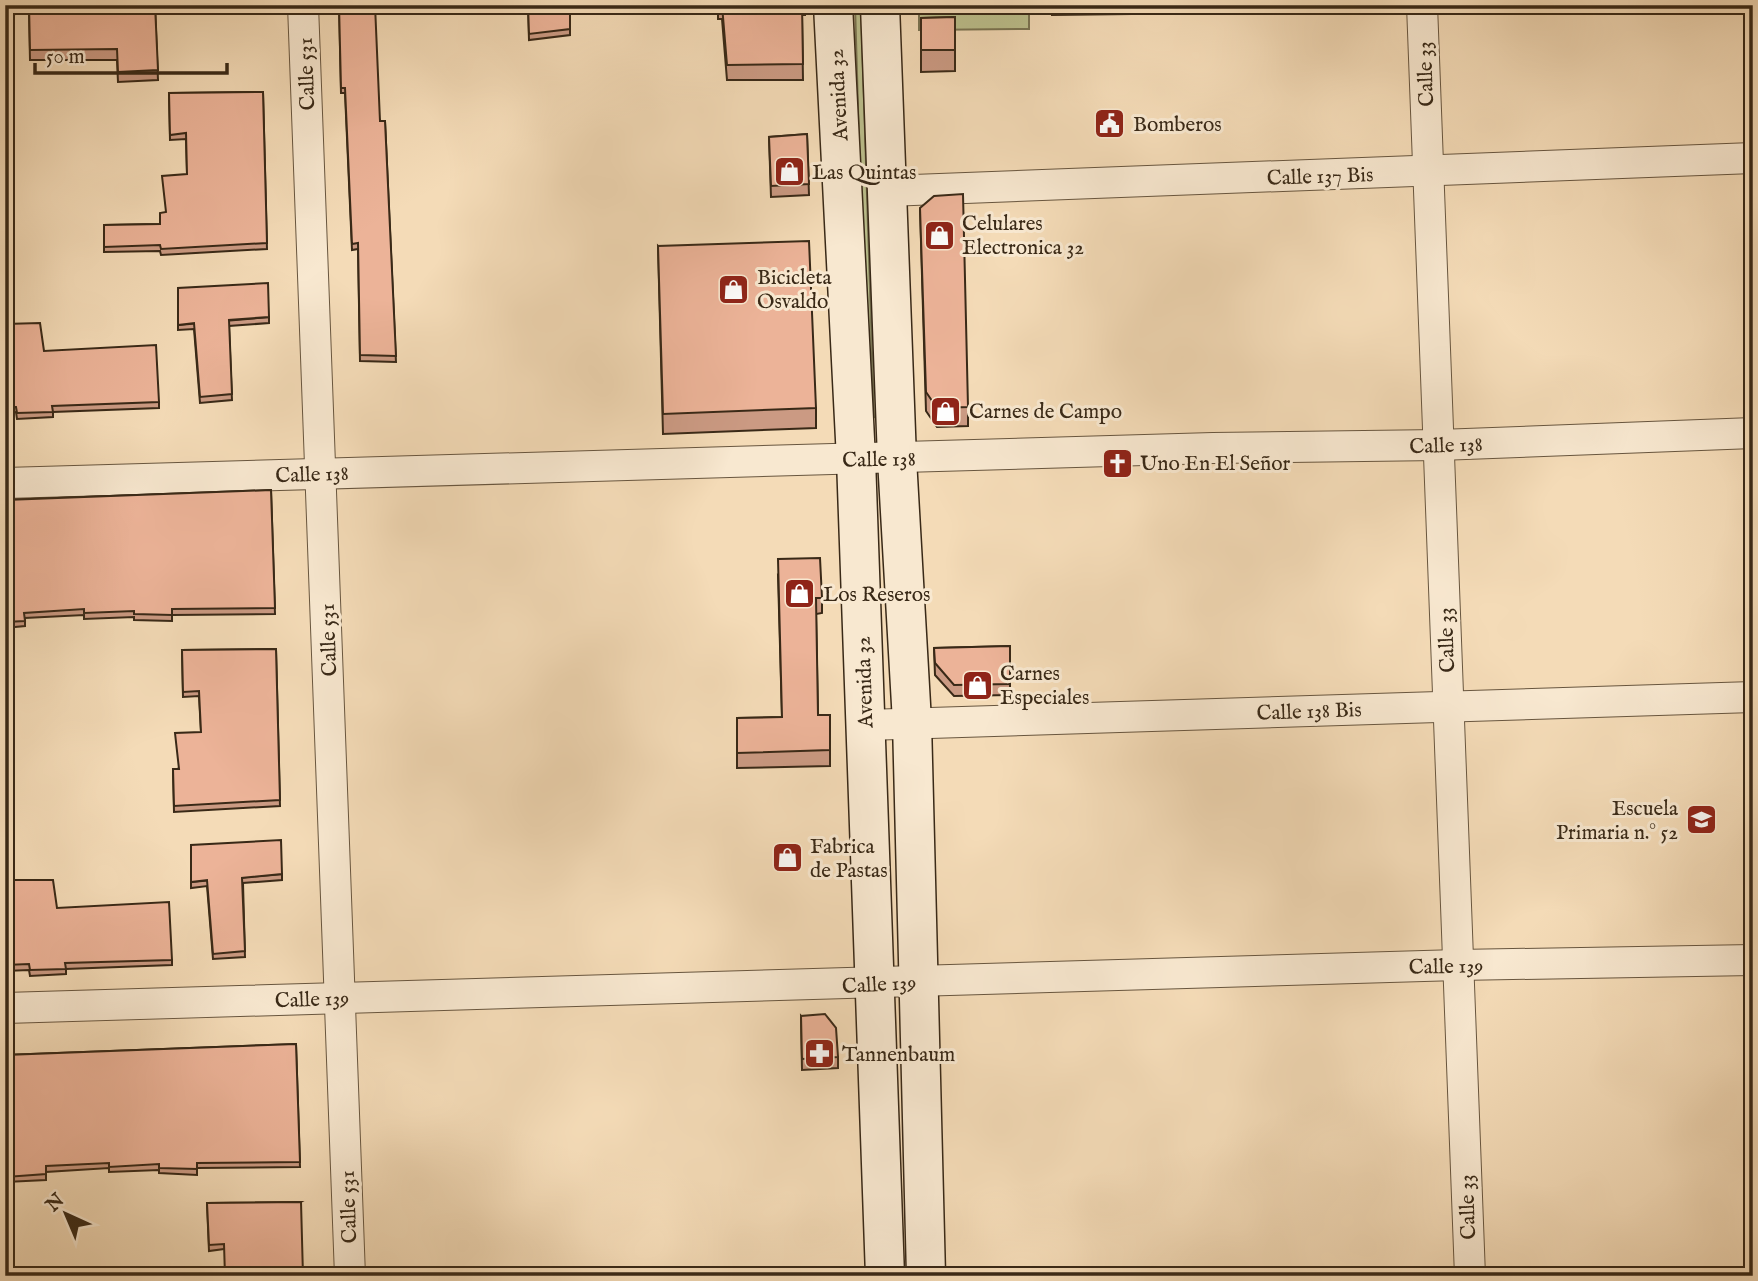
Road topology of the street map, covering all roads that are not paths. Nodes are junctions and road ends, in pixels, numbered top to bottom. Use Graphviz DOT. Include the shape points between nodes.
graph roads {
  1 [pos="303,5"];
  2 [pos="833,5"];
  3 [pos="880,5"];
  4 [pos="1422,5"];
  5 [pos="1753,158"];
  6 [pos="1429,172"];
  7 [pos="887,191"];
  8 [pos="1753,433"];
  9 [pos="1439,445"];
  10 [pos="856,459"];
  11 [pos="897,459"];
  12 [pos="322,473"];
  13 [pos="5,483"];
  14 [pos="1753,697"];
  15 [pos="1448,707"];
  16 [pos="912,722"];
  17 [pos="866,725"];
  18 [pos="1753,960"];
  19 [pos="1458,965"];
  20 [pos="920,982"];
  21 [pos="875,985"];
  22 [pos="341,999"];
  23 [pos="5,1008"];
  24 [pos="350,1276"];
  25 [pos="885,1276"];
  26 [pos="926,1276"];
  27 [pos="1470,1276"];
  1 -- 12 [label="street, Calle 531"];
  2 -- 10 [label="main road, Avenida 32"];
  3 -- 7 [label="main road"];
  4 -- 6 [label="street, Calle 33"];
  5 -- 6 [label="street, Calle 137 Bis"];
  6 -- 7 [label="street, Calle 137 Bis"];
  6 -- 9 [label="street, Calle 33"];
  7 -- 11 [label="main road"];
  8 -- 9 [label="street, Calle 138"];
  9 -- 11 [label="street, Calle 138"];
  9 -- 15 [label="street, Calle 33"];
  10 -- 11 [label="street, Calle 138"];
  10 -- 12 [label="street, Calle 138"];
  10 -- 17 [label="main road, Avenida 32"];
  11 -- 16 [label="main road"];
  12 -- 13 [label="street, Calle 138"];
  12 -- 22 [label="street, Calle 531"];
  14 -- 15 [label="street, Calle 138 Bis"];
  15 -- 16 [label="street, Calle 138 Bis"];
  15 -- 19 [label="street, Calle 33"];
  16 -- 17 [label="street, Calle 138 Bis"];
  16 -- 20 [label="main road"];
  17 -- 21 [label="main road, Avenida 32"];
  18 -- 19 [label="street, Calle 139"];
  19 -- 20 [label="street, Calle 139"];
  19 -- 27 [label="street, Calle 33"];
  20 -- 21 [label="street, Calle 139"];
  20 -- 26 [label="main road"];
  21 -- 22 [label="street, Calle 139"];
  21 -- 25 [label="main road, Avenida 32"];
  22 -- 23 [label="street, Calle 139"];
  22 -- 24 [label="street, Calle 531"];
}
